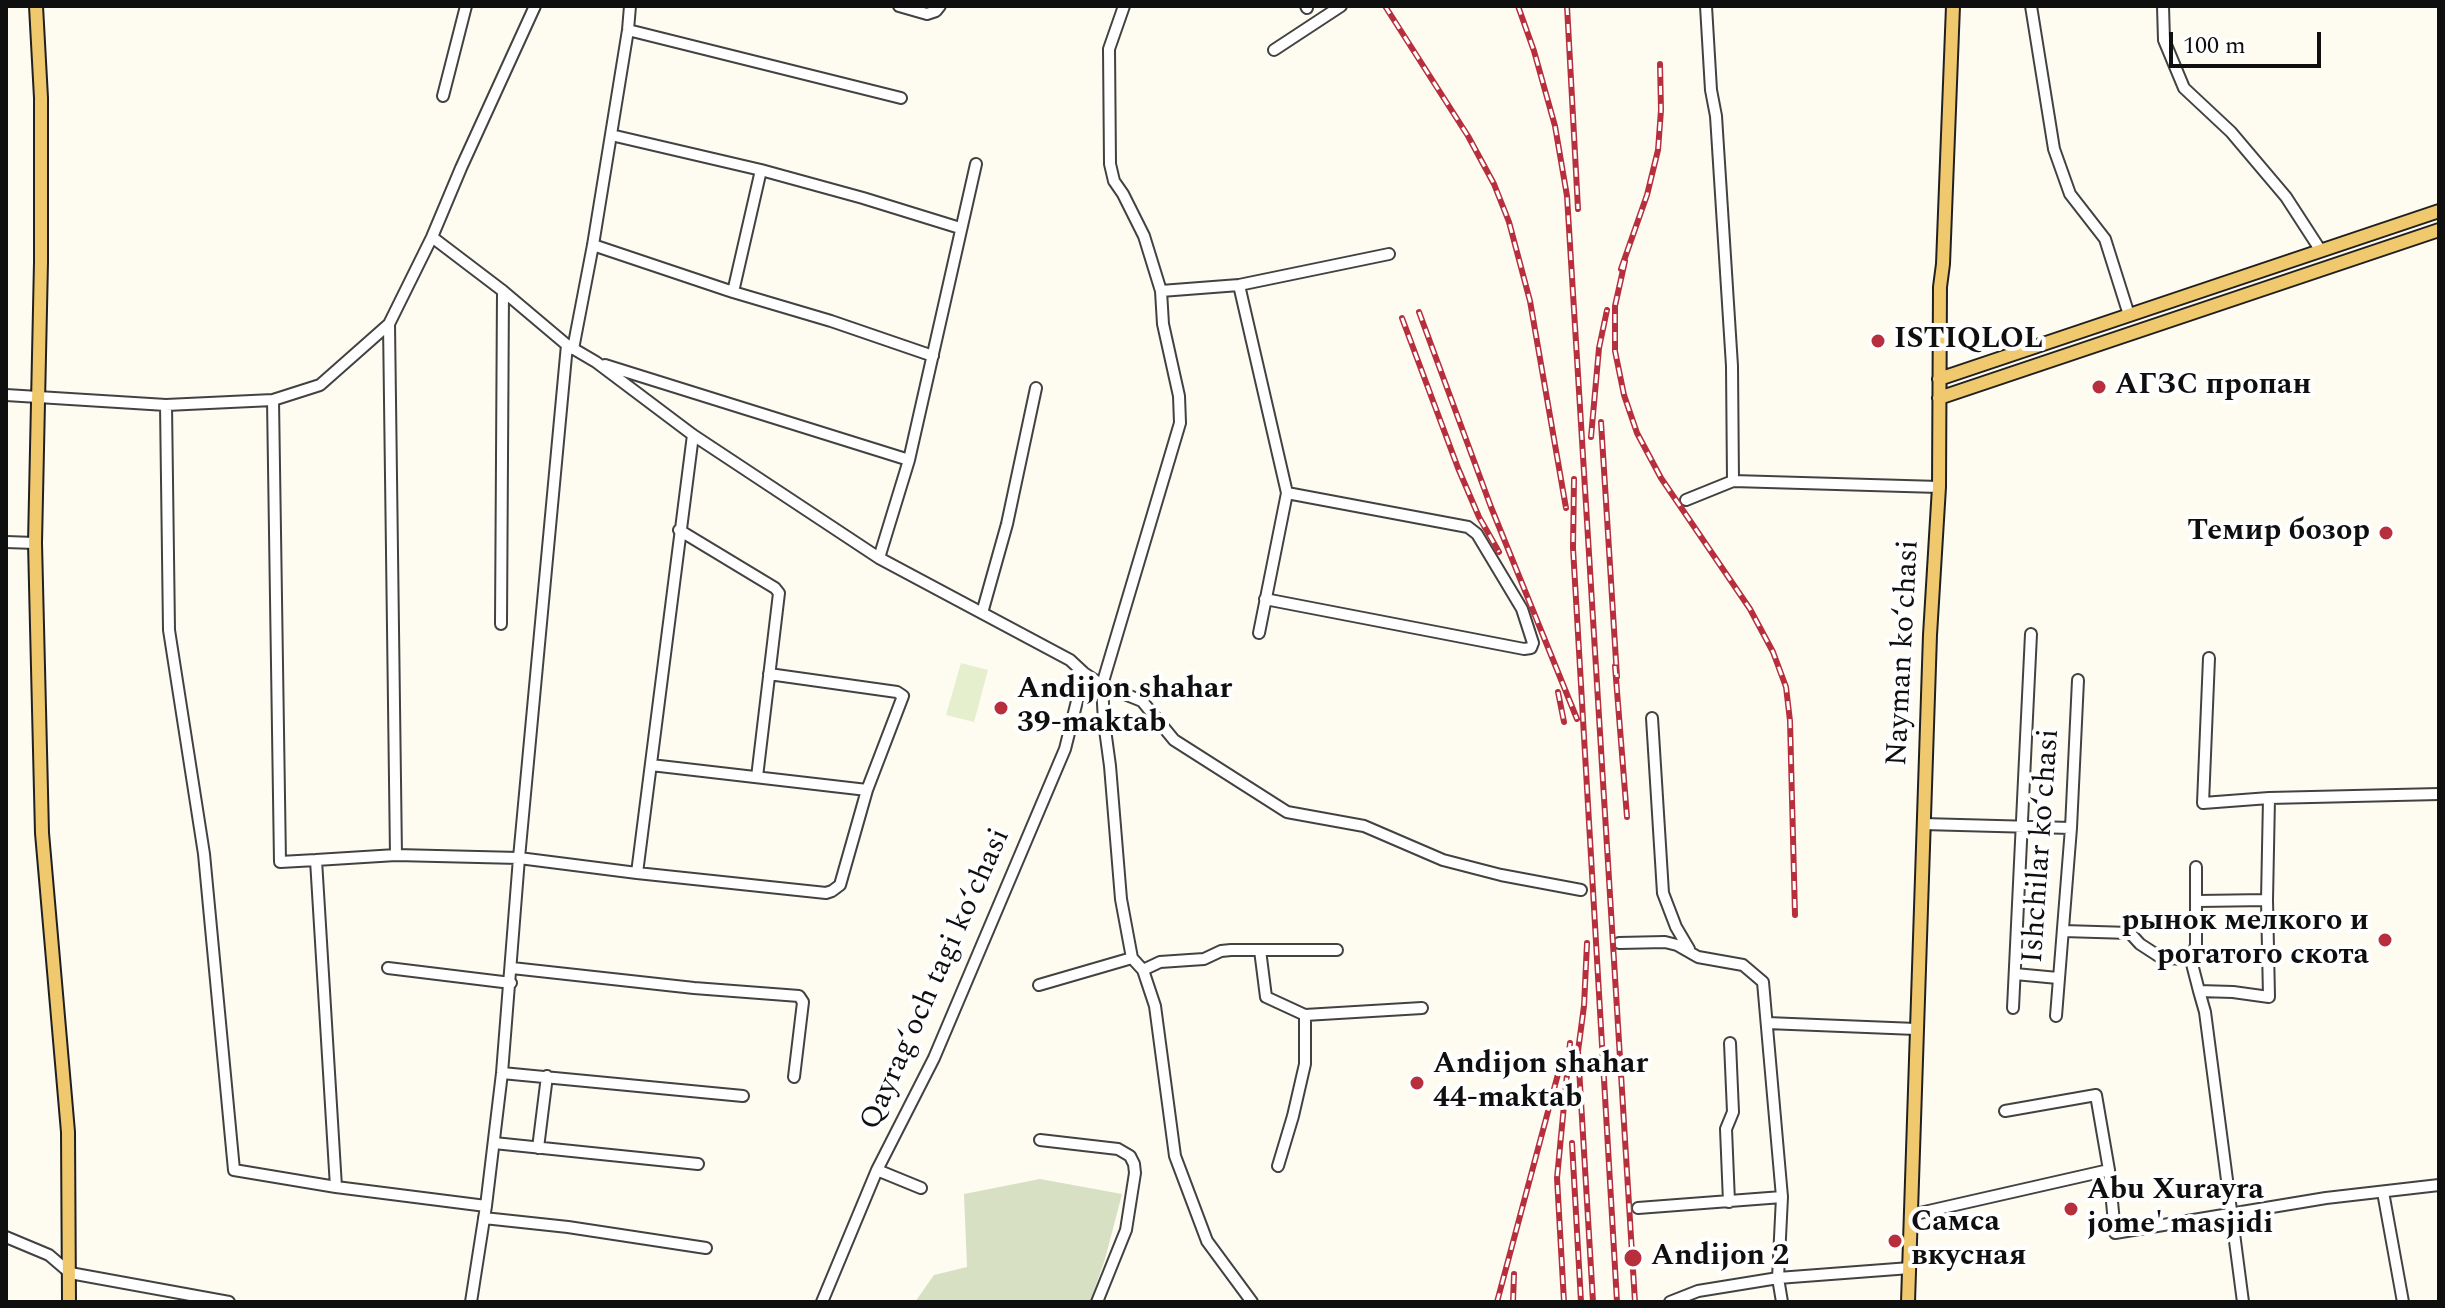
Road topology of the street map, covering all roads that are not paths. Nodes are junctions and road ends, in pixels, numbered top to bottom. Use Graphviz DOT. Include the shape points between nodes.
graph roads {
  1 [pos="36,6"];
  2 [pos="466,6"];
  3 [pos="535,6"];
  4 [pos="630,6"];
  5 [pos="899,6"];
  6 [pos="940,6"];
  7 [pos="1124,6"];
  8 [pos="1341,6"];
  9 [pos="1706,6"];
  10 [pos="1953,6"];
  11 [pos="2031,6"];
  12 [pos="2163,6"];
  13 [pos="628,30"];
  14 [pos="1274,50"];
  15 [pos="443,96"];
  16 [pos="901,98"];
  17 [pos="611,135"];
  18 [pos="976,164"];
  19 [pos="761,170"];
  20 [pos="2439,211"];
  21 [pos="960,228"];
  22 [pos="2439,230"];
  23 [pos="432,237"];
  24 [pos="593,245"];
  25 [pos="2321,251"];
  26 [pos="1389,254"];
  27 [pos="1239,285"];
  28 [pos="503,291"];
  29 [pos="1161,291"];
  30 [pos="733,292"];
  31 [pos="2129,315"];
  32 [pos="389,324"];
  33 [pos="570,347"];
  34 [pos="933,356"];
  35 [pos="596,362"];
  36 [pos="1939,379"];
  37 [pos="1036,388"];
  38 [pos="6,395"];
  39 [pos="39,396"];
  40 [pos="1939,398"];
  41 [pos="273,400"];
  42 [pos="166,405"];
  43 [pos="693,435"];
  44 [pos="909,460"];
  45 [pos="1733,481"];
  46 [pos="1939,487"];
  47 [pos="1287,493"];
  48 [pos="1686,500"];
  49 [pos="679,530"];
  50 [pos="6,542"];
  51 [pos="35,543"];
  52 [pos="879,558"];
  53 [pos="1265,599"];
  54 [pos="982,613"];
  55 [pos="501,624"];
  56 [pos="1259,633"];
  57 [pos="2031,634"];
  58 [pos="2209,658"];
  59 [pos="1084,673"];
  60 [pos="769,674"];
  61 [pos="2078,680"];
  62 [pos="1102,685"];
  63 [pos="1652,718"];
  64 [pos="651,765"];
  65 [pos="757,777"];
  66 [pos="867,790"];
  67 [pos="2439,794"];
  68 [pos="2269,798"];
  69 [pos="1923,824"];
  70 [pos="2021,827"];
  71 [pos="2071,828"];
  72 [pos="396,855"];
  73 [pos="519,858"];
  74 [pos="316,860"];
  75 [pos="2196,867"];
  76 [pos="637,873"];
  77 [pos="1581,890"];
  78 [pos="2267,900"];
  79 [pos="2198,901"];
  80 [pos="2063,931"];
  81 [pos="1619,943"];
  82 [pos="1260,950"];
  83 [pos="1337,950"];
  84 [pos="1690,951"];
  85 [pos="1132,958"];
  86 [pos="2191,960"];
  87 [pos="388,968"];
  88 [pos="512,968"];
  89 [pos="1143,970"];
  90 [pos="2015,974"];
  91 [pos="2058,978"];
  92 [pos="511,983"];
  93 [pos="1039,985"];
  94 [pos="2199,991"];
  95 [pos="1422,1008"];
  96 [pos="2013,1008"];
  97 [pos="1305,1015"];
  98 [pos="2056,1016"];
  99 [pos="1767,1023"];
  100 [pos="1916,1029"];
  101 [pos="1730,1043"];
  102 [pos="502,1073"];
  103 [pos="547,1076"];
  104 [pos="794,1077"];
  105 [pos="743,1096"];
  106 [pos="2005,1111"];
  107 [pos="1040,1140"];
  108 [pos="494,1143"];
  109 [pos="538,1148"];
  110 [pos="698,1164"];
  111 [pos="1278,1166"];
  112 [pos="877,1170"];
  113 [pos="2109,1170"];
  114 [pos="2439,1185"];
  115 [pos="336,1187"];
  116 [pos="921,1188"];
  117 [pos="2383,1192"];
  118 [pos="1782,1197"];
  119 [pos="1729,1202"];
  120 [pos="486,1206"];
  121 [pos="1638,1208"];
  122 [pos="2230,1213"];
  123 [pos="1911,1215"];
  124 [pos="484,1218"];
  125 [pos="6,1237"];
  126 [pos="706,1248"];
  127 [pos="1910,1268"];
  128 [pos="70,1273"];
  129 [pos="1778,1278"];
  130 [pos="69,1302"];
  131 [pos="229,1302"];
  132 [pos="471,1302"];
  133 [pos="822,1302"];
  134 [pos="1097,1302"];
  135 [pos="1252,1302"];
  136 [pos="1670,1302"];
  137 [pos="1782,1302"];
  138 [pos="1908,1302"];
  139 [pos="2243,1302"];
  140 [pos="2403,1302"];
  1 -- 39 [label="main road" via="41,98"];
  2 -- 15 [label="street"];
  3 -- 23 [label="street"];
  4 -- 13 [label="street"];
  5 -- 6 [label="street" via="927,14"];
  7 -- 29 [label="street" via="1109,49 1110,164 1144,236"];
  8 -- 14 [label="street"];
  9 -- 45 [label="street" via="1732,366"];
  10 -- 36 [label="main road, Nayman koʻchasi"];
  11 -- 31 [label="street" via="2054,149 2070,194 2105,239"];
  12 -- 25 [label="street" via="2164,40 2184,88 2231,132 2286,197"];
  13 -- 16 [label="street"];
  13 -- 17 [label="street"];
  17 -- 19 [label="street"];
  17 -- 24 [label="street"];
  18 -- 21 [label="street"];
  19 -- 21 [label="street"];
  19 -- 30 [label="street"];
  20 -- 25 [label="main road"];
  21 -- 34 [label="street"];
  22 -- 40 [label="main road"];
  23 -- 28 [label="street"];
  23 -- 32 [label="street"];
  24 -- 30 [label="street"];
  24 -- 33 [label="street"];
  25 -- 31 [label="main road"];
  26 -- 27 [label="street"];
  27 -- 29 [label="street"];
  27 -- 47 [label="street"];
  28 -- 33 [label="street"];
  28 -- 55 [label="street"];
  29 -- 62 [label="street" via="1180,423"];
  30 -- 34 [label="street"];
  31 -- 36 [label="main road"];
  32 -- 41 [label="street" via="320,385"];
  32 -- 72 [label="street"];
  33 -- 35 [label="street"];
  33 -- 73 [label="street"];
  34 -- 44 [label="street"];
  35 -- 43 [label="street"];
  35 -- 44 [label="street"];
  36 -- 40 [label="main road, Nayman koʻchasi"];
  37 -- 54 [label="street"];
  38 -- 39 [label="street"];
  39 -- 42 [label="street"];
  39 -- 51 [label="main road"];
  40 -- 46 [label="main road, Nayman koʻchasi"];
  41 -- 42 [label="street"];
  41 -- 74 [label="street" via="280,862"];
  42 -- 115 [label="street" via="169,630 204,854 234,1170"];
  43 -- 49 [label="street"];
  43 -- 52 [label="street"];
  44 -- 52 [label="street"];
  45 -- 46 [label="street"];
  45 -- 48 [label="street"];
  46 -- 69 [label="main road, Nayman koʻchasi"];
  47 -- 53 [label="street"];
  47 -- 53 [label="street" via="1468,527 1522,609 1533,643 1524,649"];
  49 -- 60 [label="street" via="779,593"];
  49 -- 64 [label="street"];
  50 -- 51 [label="street"];
  51 -- 128 [label="main road" via="42,833 68,1132"];
  52 -- 54 [label="street"];
  53 -- 56 [label="street"];
  54 -- 59 [label="street" via="1070,660"];
  57 -- 70 [label="street"];
  58 -- 68 [label="street" via="2203,803"];
  59 -- 62 [label="street"];
  59 -- 112 [label="street, Qayragʻoch tagi koʻchasi" via="1065,749 934,1058"];
  60 -- 65 [label="street"];
  60 -- 66 [label="street" via="903,696"];
  61 -- 71 [label="street, Ishchilar koʻchasi"];
  62 -- 77 [label="street" via="1142,701 1174,740 1287,812 1364,826 1443,860"];
  62 -- 85 [label="street" via="1121,899"];
  63 -- 84 [label="street" via="1663,893"];
  64 -- 65 [label="street"];
  64 -- 76 [label="street"];
  65 -- 66 [label="street"];
  66 -- 76 [label="street" via="840,885 832,891"];
  67 -- 68 [label="street"];
  68 -- 78 [label="street"];
  69 -- 70 [label="street"];
  69 -- 100 [label="main road, Nayman koʻchasi"];
  70 -- 71 [label="street"];
  70 -- 90 [label="street"];
  71 -- 80 [label="street, Ishchilar koʻchasi"];
  72 -- 73 [label="street"];
  72 -- 74 [label="street"];
  73 -- 76 [label="street"];
  73 -- 88 [label="street"];
  74 -- 115 [label="street"];
  75 -- 79 [label="street"];
  78 -- 79 [label="street"];
  78 -- 94 [label="street" via="2269,997"];
  79 -- 86 [label="street"];
  80 -- 86 [label="street" via="2130,933 2160,957"];
  80 -- 91 [label="street, Ishchilar koʻchasi"];
  81 -- 84 [label="street" via="1665,942"];
  82 -- 83 [label="street"];
  82 -- 89 [label="street" via="1221,951"];
  82 -- 97 [label="street" via="1266,997"];
  84 -- 99 [label="street" via="1743,965 1763,982"];
  85 -- 89 [label="street"];
  85 -- 93 [label="street"];
  86 -- 94 [label="street"];
  87 -- 92 [label="street"];
  88 -- 92 [label="street"];
  88 -- 104 [label="street" via="799,996 803,1002"];
  89 -- 135 [label="street" via="1155,1006 1175,1156 1207,1241"];
  90 -- 91 [label="street"];
  90 -- 96 [label="street"];
  91 -- 98 [label="street, Ishchilar koʻchasi"];
  92 -- 102 [label="street"];
  94 -- 122 [label="street"];
  95 -- 97 [label="street"];
  97 -- 111 [label="street" via="1305,1064"];
  99 -- 100 [label="street"];
  99 -- 118 [label="street"];
  100 -- 123 [label="main road, Nayman koʻchasi"];
  101 -- 119 [label="street"];
  102 -- 103 [label="street"];
  102 -- 108 [label="street"];
  103 -- 105 [label="street"];
  103 -- 109 [label="street"];
  106 -- 113 [label="street" via="2096,1095"];
  107 -- 134 [label="street" via="1118,1149 1134,1164 1126,1230"];
  108 -- 109 [label="street"];
  108 -- 120 [label="street"];
  109 -- 110 [label="street"];
  112 -- 116 [label="street"];
  112 -- 133 [label="street, Qayragʻoch tagi koʻchasi"];
  113 -- 122 [label="street" via="2115,1233"];
  113 -- 123 [label="street"];
  114 -- 117 [label="street"];
  115 -- 120 [label="street"];
  117 -- 122 [label="street"];
  117 -- 140 [label="street"];
  118 -- 119 [label="street"];
  118 -- 129 [label="street"];
  119 -- 121 [label="street"];
  120 -- 124 [label="street"];
  122 -- 139 [label="street"];
  123 -- 127 [label="main road, Nayman koʻchasi"];
  124 -- 126 [label="street"];
  124 -- 132 [label="street"];
  125 -- 128 [label="street" via="49,1255"];
  127 -- 129 [label="street"];
  127 -- 138 [label="main road, Nayman koʻchasi"];
  128 -- 130 [label="main road"];
  128 -- 131 [label="street"];
  129 -- 136 [label="street" via="1698,1291"];
  129 -- 137 [label="street"];
}
